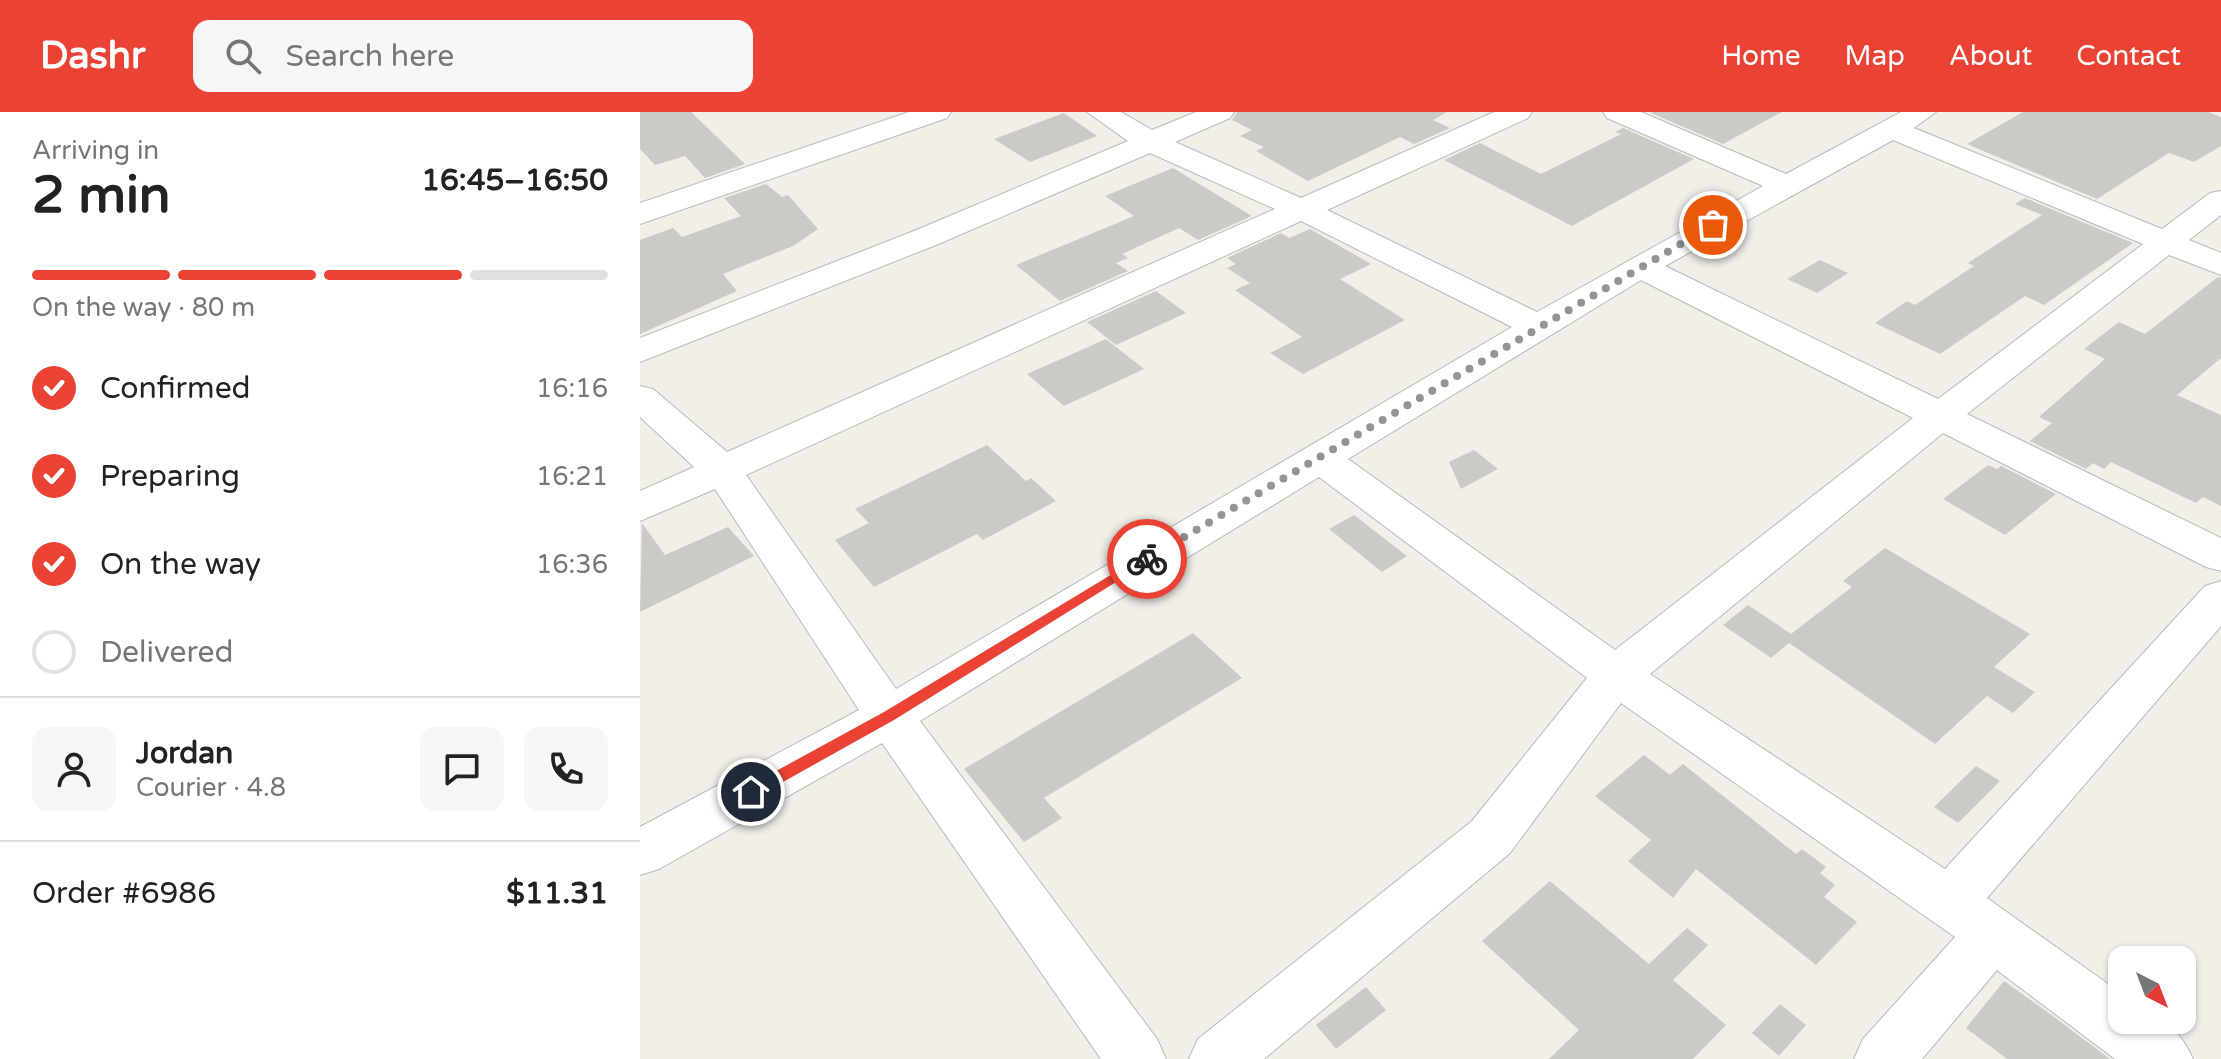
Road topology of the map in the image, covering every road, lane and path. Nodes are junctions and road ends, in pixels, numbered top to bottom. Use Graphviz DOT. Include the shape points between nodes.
graph roads {
  1 [pos="937,112"];
  2 [pos="1101,112"];
  3 [pos="1220,112"];
  4 [pos="1518,112"];
  5 [pos="1617,112"];
  6 [pos="1907,121"];
  7 [pos="1151,142"];
  8 [pos="1786,185"];
  9 [pos="2221,200"];
  10 [pos="1303,210"];
  11 [pos="640,214"];
  12 [pos="2165,242"];
  13 [pos="2221,265"];
  14 [pos="1640,266"];
  15 [pos="1537,326"];
  16 [pos="640,351"];
  17 [pos="640,397"];
  18 [pos="1941,415"];
  19 [pos="1318,457"];
  20 [pos="722,470"];
  21 [pos="640,507"];
  22 [pos="2221,556"];
  23 [pos="2221,597"];
  24 [pos="1616,675"];
  25 [pos="889,716"];
  26 [pos="640,853"];
  27 [pos="1972,918"];
  28 [pos="1136,1059"];
  29 [pos="1219,1059"];
  30 [pos="1884,1059"];
  31 [pos="2163,1059"];
  1 -- 11 [label="street"];
  2 -- 7 [label="street"];
  3 -- 7 [label="street"];
  4 -- 10 [label="street"];
  5 -- 8 [label="street"];
  6 -- 8 [label="street"];
  6 -- 12 [label="street"];
  7 -- 10 [label="street"];
  7 -- 16 [label="street"];
  8 -- 14 [label="street"];
  9 -- 12 [label="street"];
  10 -- 15 [label="street"];
  10 -- 20 [label="street"];
  12 -- 13 [label="street"];
  12 -- 18 [label="street"];
  14 -- 15 [label="street"];
  14 -- 18 [label="street"];
  15 -- 19 [label="street"];
  17 -- 20 [label="street"];
  18 -- 22 [label="street"];
  18 -- 24 [label="street"];
  19 -- 24 [label="street"];
  19 -- 25 [label="street"];
  20 -- 21 [label="street"];
  20 -- 25 [label="street"];
  23 -- 27 [label="street"];
  24 -- 27 [label="street"];
  24 -- 29 [label="street" via="1491,837"];
  25 -- 26 [label="street"];
  25 -- 28 [label="street"];
  27 -- 30 [label="street"];
  27 -- 31 [label="street"];
}
